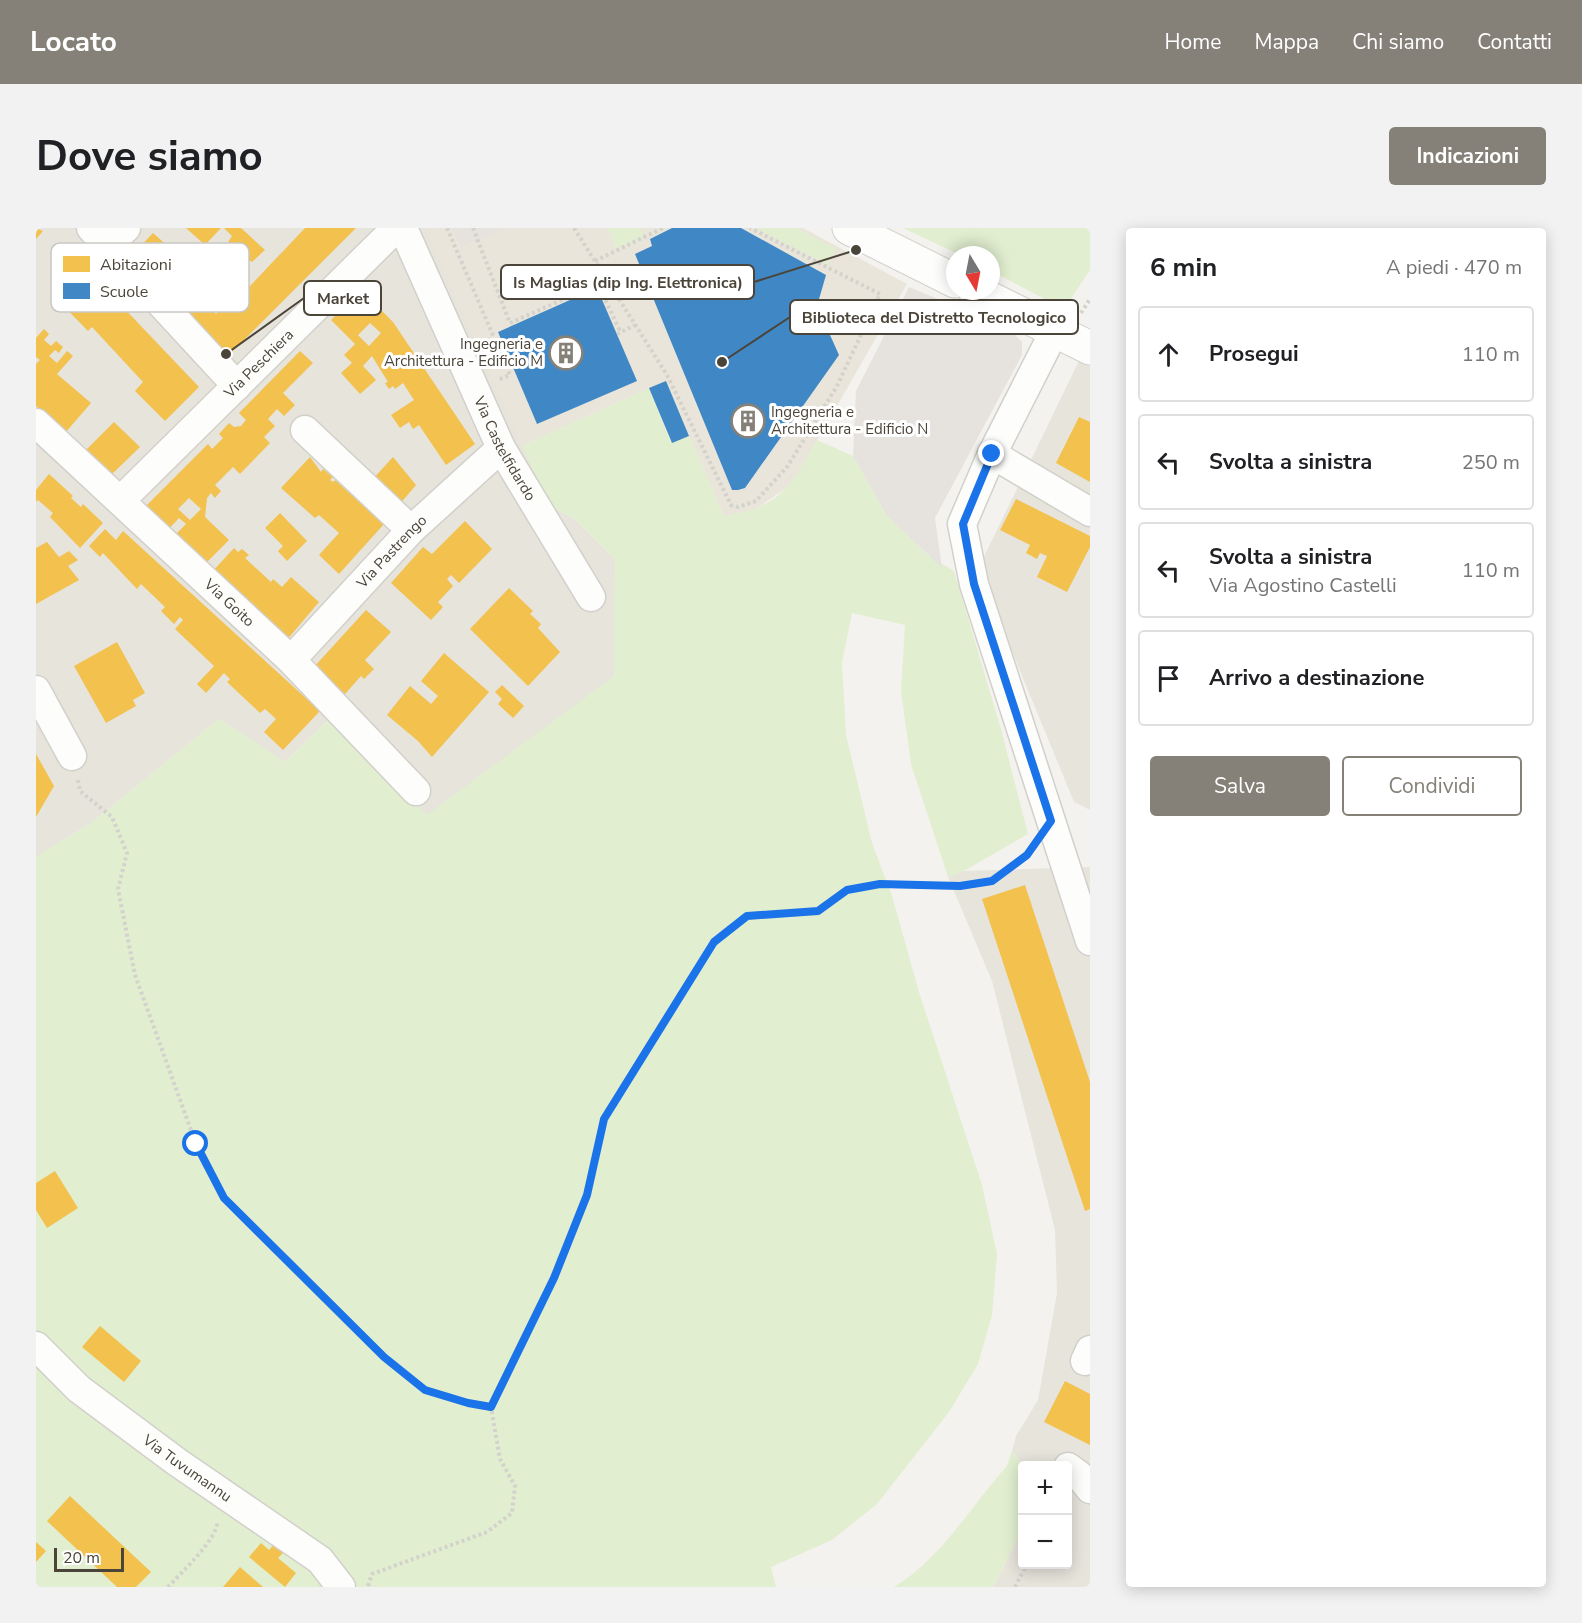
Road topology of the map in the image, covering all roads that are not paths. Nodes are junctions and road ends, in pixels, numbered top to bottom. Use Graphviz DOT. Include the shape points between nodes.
graph roads {
  1 [pos="396,228"];
  2 [pos="403,228"];
  3 [pos="849,228"];
  4 [pos="946,276"];
  5 [pos="993,300"];
  6 [pos="174,312"];
  7 [pos="1055,330"];
  8 [pos="1090,348"];
  9 [pos="237,386"];
  10 [pos="36,423"];
  11 [pos="305,430"];
  12 [pos="501,448"];
  13 [pos="992,454"];
  14 [pos="121,500"];
  15 [pos="1090,512"];
  16 [pos="411,530"];
  17 [pos="591,597"];
  18 [pos="291,660"];
  19 [pos="36,690"];
  20 [pos="72,756"];
  21 [pos="416,791"];
  22 [pos="1090,941"];
  23 [pos="36,1346"];
  24 [pos="1072,1470"];
  25 [pos="1090,1489"];
  26 [pos="341,1587"];
  1 -- 9 [label="street, Via Peschiera"];
  2 -- 12 [label="street, Via Castelfidardo"];
  3 -- 4 [label="street"];
  5 -- 7 [label="street"];
  6 -- 9 [label="street"];
  7 -- 8 [label="street"];
  7 -- 13 [label="street"];
  9 -- 14 [label="street, Via Peschiera"];
  10 -- 14 [label="street, Via Goito"];
  11 -- 16 [label="street"];
  12 -- 16 [label="street, Via Pastrengo"];
  12 -- 17 [label="street, Via Castelfidardo"];
  13 -- 15 [label="street"];
  13 -- 22 [label="street" via="963,524 974,584"];
  14 -- 18 [label="street, Via Goito"];
  16 -- 18 [label="street, Via Pastrengo"];
  18 -- 21 [label="street, Via Goito"];
  19 -- 20 [label="street"];
  23 -- 26 [label="street, Via Tuvumannu" via="79,1389 320,1560"];
  24 -- 25 [label="street"];
}
